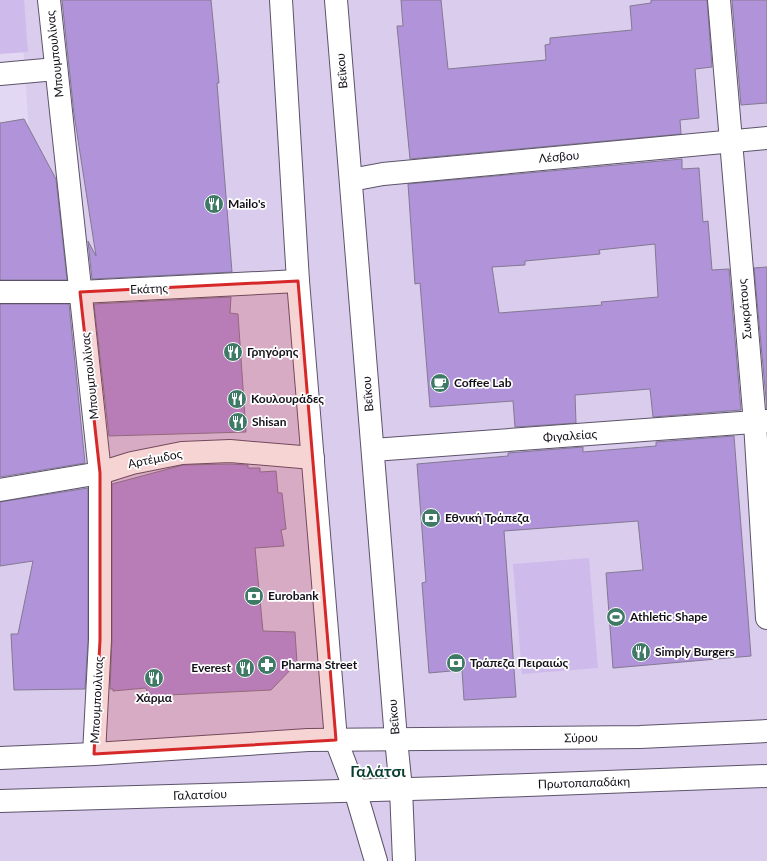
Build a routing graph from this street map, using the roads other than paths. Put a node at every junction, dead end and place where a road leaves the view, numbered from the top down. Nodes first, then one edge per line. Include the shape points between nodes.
1 (49, 0) edge
2 (281, 0) edge
3 (336, 0) edge
4 (719, 0) edge
5 (56, 69) junction
6 (0, 74) edge
7 (767, 138) edge
8 (730, 141) junction
9 (351, 180) junction
10 (298, 281) junction
11 (0, 292) edge
12 (80, 292) junction
13 (761, 422) edge
14 (372, 450) junction
15 (313, 458) junction
16 (100, 473) junction
17 (0, 490) edge
18 (767, 618) edge
19 (767, 731) edge
20 (396, 739) junction
21 (336, 740) junction
22 (94, 754) junction
23 (0, 758) edge
24 (767, 776) edge
25 (401, 789) junction
26 (355, 790) junction
27 (0, 801) edge
28 (376, 861) edge
29 (404, 861) edge

1 - 5 street, Μπουμπουλίνας
2 - 10 street
3 - 9 street, Βεΐκου
4 - 8 street, Σωκράτους
5 - 6 street
5 - 12 street, Μπουμπουλίνας
7 - 8 street, Λέσβου
8 - 9 street, Λέσβου via 383,174
8 - 13 street, Σωκράτους
9 - 14 street, Βεΐκου
10 - 12 street, Εκάτης
10 - 15 street
11 - 12 street, Εκάτης
12 - 16 street, Μπουμπουλίνας
13 - 14 street, Φιγαλείας
13 - 18 street, Σωκράτους
14 - 20 street, Βεΐκου
15 - 16 street, Αρτέμιδος via 230,451 182,453 132,463
15 - 21 street
16 - 17 street, Αρτέμιδος
16 - 22 street, Μπουμπουλίνας via 100,640
19 - 20 street, Σύρου via 640,737
20 - 21 street
20 - 25 street, Βεΐκου
21 - 22 street
21 - 26 street
22 - 23 street
24 - 25 street, Πρωτοπαπαδάκη
25 - 26 street, Γαλατσίου
25 - 29 street, Βεΐκου
26 - 27 street, Γαλατσίου
26 - 28 street

